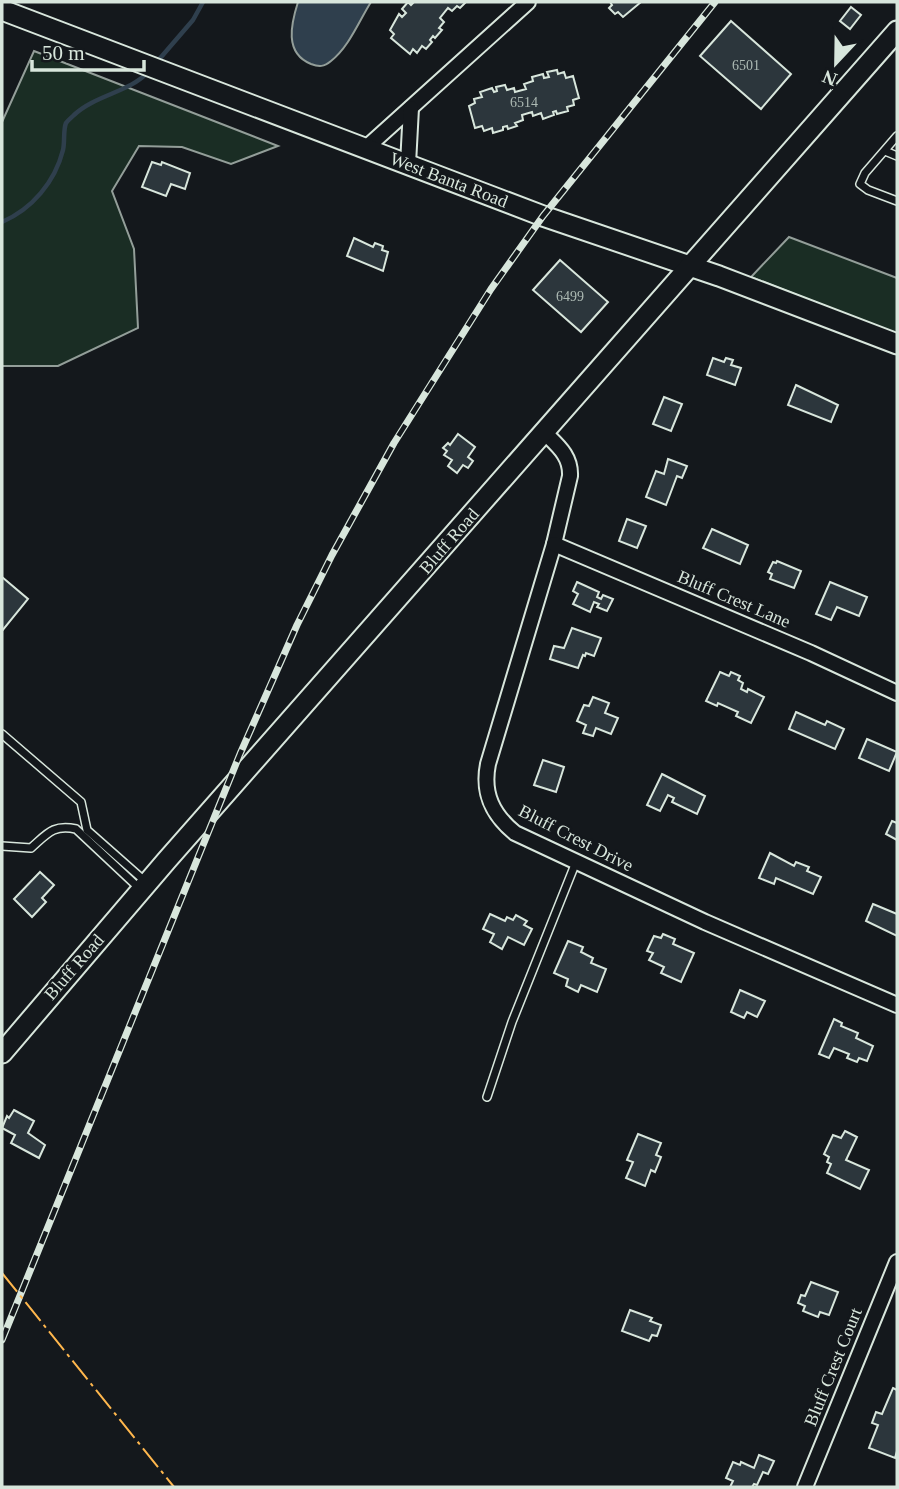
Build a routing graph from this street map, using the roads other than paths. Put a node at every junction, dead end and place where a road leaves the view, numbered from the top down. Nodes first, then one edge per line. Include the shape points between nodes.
1 (528, 2) edge
2 (2, 10) edge
3 (897, 31) edge
4 (411, 108) junction
5 (897, 136) edge
6 (366, 148) junction
7 (885, 151) junction
8 (897, 156) edge
9 (408, 164) junction
10 (897, 201) edge
11 (691, 268) junction
12 (897, 345) edge
13 (545, 433) junction
14 (554, 544) junction
15 (897, 693) edge
16 (2, 734) edge
17 (2, 846) edge
18 (576, 861) junction
19 (144, 887) junction
20 (897, 1005) edge
21 (2, 1053) edge
22 (487, 1097) dead end
23 (897, 1262) edge
24 (805, 1487) edge

1 - 4 street
2 - 6 main road, West Banta Road
3 - 11 main road, Bluff Road
4 - 6 street
4 - 9 street
5 - 7 lane
6 - 9 main road, West Banta Road
7 - 8 lane
7 - 10 lane via 860,184
9 - 11 main road, West Banta Road
11 - 12 main road, West Banta Road
11 - 13 main road, Bluff Road
13 - 14 street, Bluff Crest Drive via 565,454 571,468
13 - 19 main road, Bluff Road
14 - 15 street, Bluff Crest Lane
14 - 18 street, Bluff Crest Drive via 488,764 486,785 495,813 510,828
16 - 19 lane via 81,802 87,830
17 - 19 lane via 31,848 52,830 62,826 76,829
18 - 20 street, Bluff Crest Drive
18 - 22 lane
19 - 21 main road, Bluff Road
23 - 24 street, Bluff Crest Court

